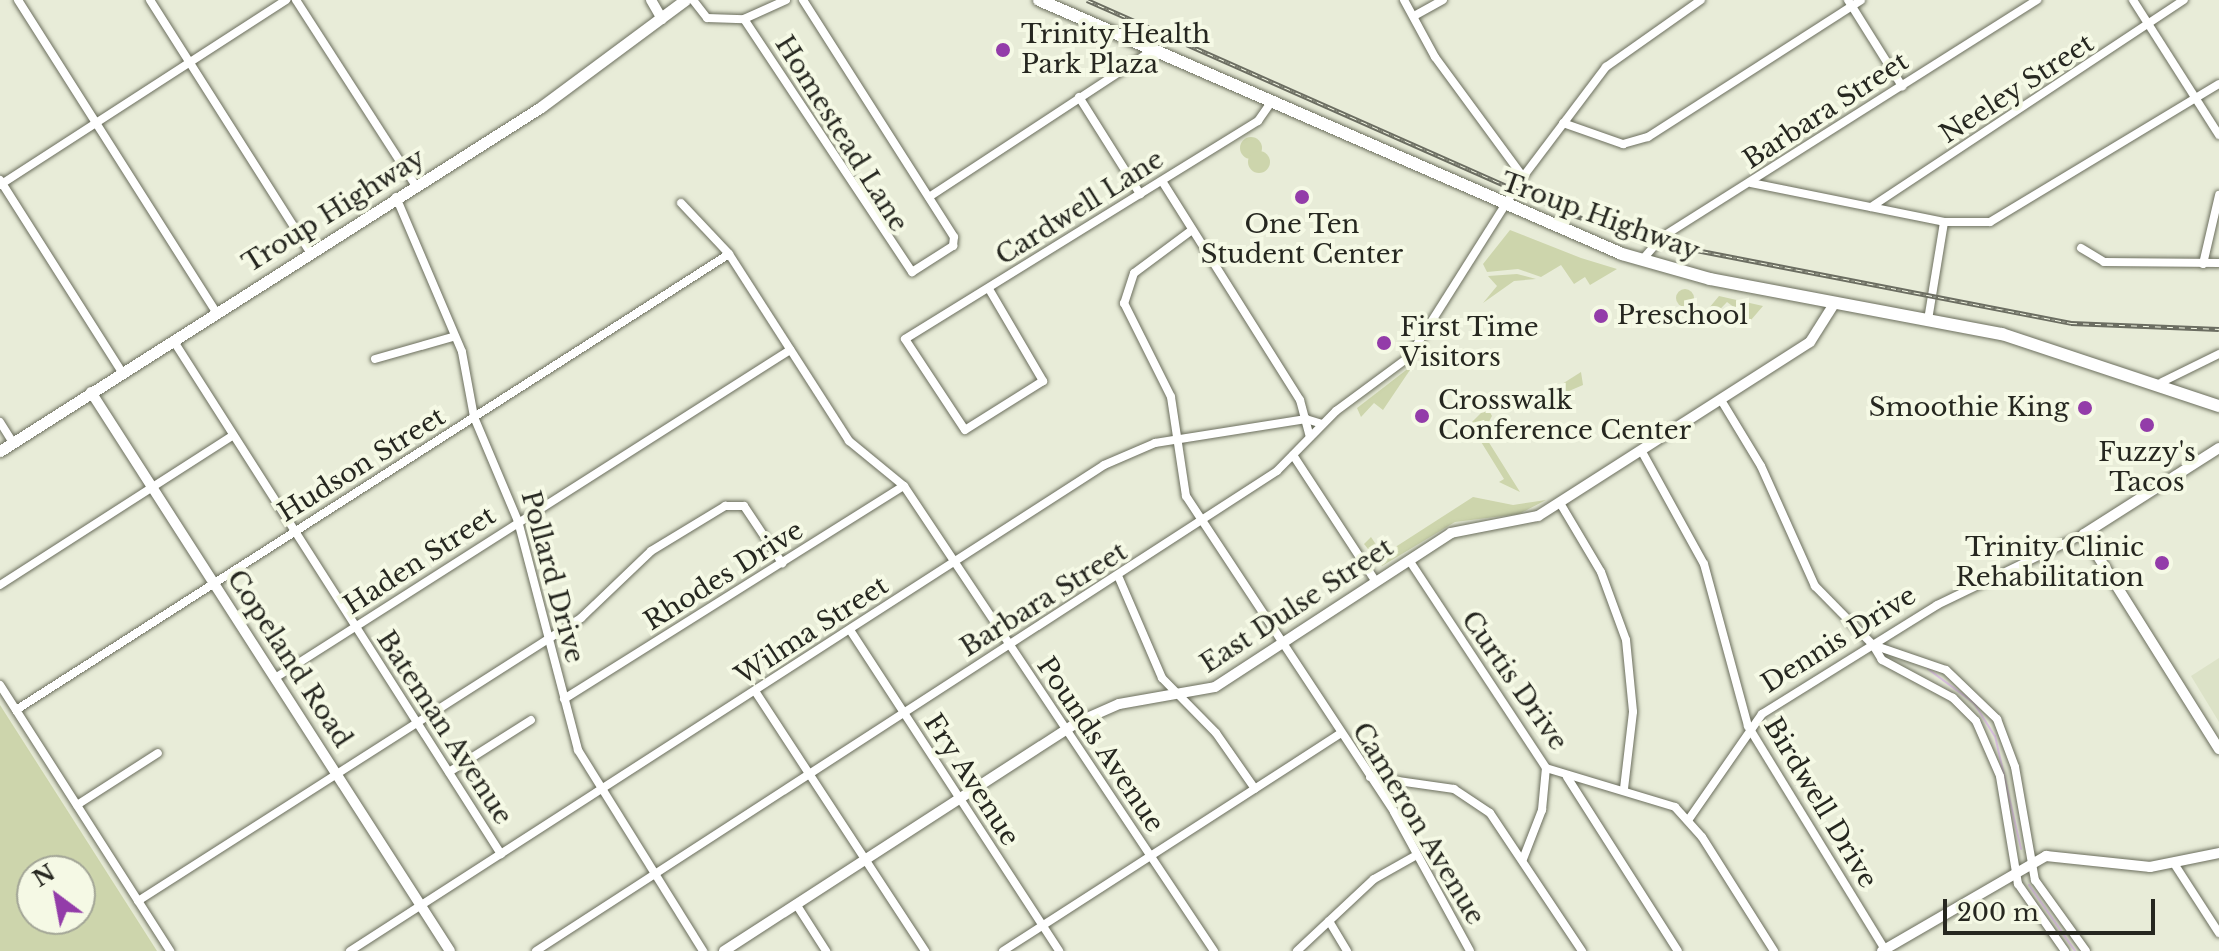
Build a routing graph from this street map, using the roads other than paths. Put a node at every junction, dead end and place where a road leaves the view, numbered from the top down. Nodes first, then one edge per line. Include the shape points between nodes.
1 (18, 0) edge
2 (150, 0) edge
3 (286, 0) edge
4 (296, 0) edge
5 (651, 0) edge
6 (685, 0) edge
7 (693, 0) edge
8 (786, 0) edge
9 (1039, 0) edge
10 (1404, 0) edge
11 (1443, 0) edge
12 (1701, 0) edge
13 (1861, 0) edge
14 (2037, 0) edge
15 (2133, 0) edge
16 (2184, 0) edge
17 (807, 1) edge
18 (1850, 3) edge
19 (1414, 16) junction
20 (662, 19) junction
21 (744, 19) junction
22 (2150, 26) junction
23 (1150, 52) junction
24 (189, 63) junction
25 (2219, 84) edge
26 (1902, 86) junction
27 (1079, 97) junction
28 (2196, 98) junction
29 (1270, 104) junction
30 (1563, 123) junction
31 (96, 124) junction
32 (2219, 135) edge
33 (1523, 177) junction
34 (1162, 181) junction
35 (1, 183) edge
36 (1751, 183) junction
37 (415, 185) junction
38 (1140, 194) junction
39 (2219, 195) edge
40 (396, 197) junction
41 (929, 197) junction
42 (681, 203) dead end
43 (1870, 208) junction
44 (1504, 209) junction
45 (1944, 222) junction
46 (1192, 230) junction
47 (2081, 248) dead end
48 (310, 252) junction
49 (729, 254) junction
50 (1642, 260) junction
51 (2219, 263) edge
52 (2203, 264) junction
53 (989, 289) junction
54 (1834, 304) junction
55 (216, 312) junction
56 (1928, 320) junction
57 (453, 337) junction
58 (173, 340) junction
59 (790, 350) junction
60 (2219, 354) edge
61 (375, 359) dead end
62 (122, 372) junction
63 (2162, 382) junction
64 (91, 392) junction
65 (1721, 400) junction
66 (2219, 406) edge
67 (474, 417) junction
68 (1306, 419) junction
69 (0, 422) edge
70 (1322, 424) junction
71 (232, 436) junction
72 (1310, 437) junction
73 (1178, 439) junction
74 (13, 443) junction
75 (2219, 448) edge
76 (1641, 450) junction
77 (0, 451) edge
78 (1293, 455) junction
79 (904, 486) junction
80 (153, 487) junction
81 (1560, 503) junction
82 (518, 521) junction
83 (1201, 522) junction
84 (293, 531) junction
85 (2084, 534) junction
86 (1409, 560) junction
87 (953, 562) junction
88 (782, 563) junction
89 (1119, 578) junction
90 (1376, 582) junction
91 (214, 583) junction
92 (0, 585) edge
93 (354, 627) junction
94 (850, 630) junction
95 (548, 637) junction
96 (1282, 644) junction
97 (1009, 645) junction
98 (1873, 645) junction
99 (275, 678) junction
100 (0, 685) edge
101 (755, 691) junction
102 (1174, 696) junction
103 (564, 699) junction
104 (16, 710) junction
105 (903, 712) junction
106 (531, 720) dead end
107 (417, 723) junction
108 (1748, 726) junction
109 (1066, 730) junction
110 (1341, 733) junction
111 (2219, 749) edge
112 (158, 753) dead end
113 (1546, 768) junction
114 (449, 772) junction
115 (336, 773) junction
116 (809, 773) junction
117 (1370, 777) junction
118 (1567, 777) junction
119 (1255, 789) junction
120 (1624, 789) junction
121 (598, 792) junction
122 (959, 798) junction
123 (77, 805) junction
124 (1689, 819) junction
125 (2219, 853) edge
126 (501, 854) junction
127 (1149, 856) junction
128 (1413, 857) junction
129 (865, 859) junction
130 (1523, 859) junction
131 (2032, 862) junction
132 (2175, 865) junction
133 (2013, 869) junction
134 (653, 875) junction
135 (138, 901) junction
136 (796, 904) junction
137 (421, 906) junction
138 (1329, 921) junction
139 (1042, 925) junction
140 (2219, 933) edge
141 (1884, 950) edge
142 (170, 951) edge
143 (350, 951) edge
144 (450, 951) edge
145 (536, 951) edge
146 (703, 951) edge
147 (724, 951) edge
148 (826, 951) edge
149 (925, 951) edge
150 (1003, 951) edge
151 (1059, 951) edge
152 (1214, 951) edge
153 (1297, 951) edge
154 (1347, 951) edge
155 (1470, 951) edge
156 (1582, 951) edge
157 (1678, 951) edge
158 (1774, 951) edge
159 (2065, 951) edge
160 (2086, 951) edge

1 - 31 street
2 - 24 street
3 - 24 street
4 - 37 street
5 - 20 street
6 - 20 main road, Troup Highway
7 - 21 street, Homestead Lane via 707,18
8 - 21 street
9 - 23 main road, Troup Highway
10 - 19 street
11 - 19 street
12 - 30 street, Barbara Street via 1629,47
13 - 18 street
14 - 26 street, Barbara Street
15 - 22 street
16 - 22 street, Neeley Street
17 - 41 street
18 - 26 street
18 - 30 street via 1648,137 1623,144
19 - 33 street via 1435,57
20 - 37 main road, Troup Highway via 541,107
21 - 41 street, Homestead Lane via 906,272 955,243
22 - 28 street
22 - 43 street, Neeley Street
23 - 27 street
23 - 29 main road, Troup Highway
24 - 31 street
24 - 48 street
25 - 28 street
26 - 36 street, Barbara Street
27 - 38 street
27 - 41 street
28 - 32 street
28 - 45 street via 2010,217
29 - 34 street, Cardwell Lane via 1258,121
29 - 44 main road, Troup Highway
30 - 33 street, Barbara Street
31 - 35 street
31 - 55 street
33 - 44 street, Barbara Street
34 - 38 street, Cardwell Lane
34 - 46 street
35 - 62 street
36 - 43 street
36 - 50 street, Barbara Street via 1662,237
37 - 40 main road, Troup Highway
38 - 53 street, Cardwell Lane
39 - 52 street
40 - 48 main road, Troup Highway
40 - 57 street, Pollard Drive
42 - 49 street, Pounds Avenue
43 - 45 street
44 - 50 main road, Troup Highway
44 - 70 street, Barbara Street via 1409,357
45 - 56 street
46 - 68 street
46 - 73 street, Cameron Avenue via 1134,273 1124,303 1165,382
47 - 52 street via 2104,262
48 - 55 main road, Troup Highway
49 - 59 street, Pounds Avenue
49 - 67 street, Hudson Street
50 - 54 main road, Troup Highway
51 - 52 street
53 - 53 street, Cardwell Lane via 905,339 966,430 1042,384
54 - 56 main road, Troup Highway
54 - 65 street, East Dulse Street via 1818,336
55 - 58 main road, Troup Highway
56 - 63 main road, Troup Highway via 2031,341
57 - 61 street
57 - 67 street, Pollard Drive
58 - 62 main road, Troup Highway
58 - 71 street, Bateman Avenue
59 - 79 street, Pounds Avenue via 849,441
59 - 82 street, Haden Street
60 - 63 street
62 - 64 main road, Troup Highway
63 - 66 main road, Troup Highway
64 - 74 main road, Troup Highway
64 - 80 street, Copeland Road
65 - 76 street, East Dulse Street
65 - 98 street via 1761,466 1815,586
67 - 82 street, Pollard Drive
67 - 84 street, Hudson Street
68 - 70 street, Wilma Street
68 - 72 street
68 - 73 street, Wilma Street
69 - 74 street
70 - 72 street, Barbara Street
71 - 80 street
71 - 84 street, Bateman Avenue
72 - 78 street, Barbara Street
73 - 83 street, Cameron Avenue via 1185,491
73 - 87 street, Wilma Street via 1104,465
74 - 77 main road, Troup Highway
75 - 85 street, Dennis Drive
76 - 81 street, East Dulse Street
76 - 108 street, Birdwell Drive via 1704,564
78 - 83 street, Barbara Street
78 - 90 street
79 - 87 street, Pounds Avenue
79 - 88 street, Rhodes Drive
80 - 91 street, Copeland Road
80 - 92 street
81 - 86 street, East Dulse Street via 1525,522 1464,528
81 - 120 street via 1601,572 1626,640 1633,712
82 - 93 street, Haden Street
82 - 95 street, Pollard Drive
83 - 89 street, Barbara Street
83 - 96 street, Cameron Avenue
84 - 91 street, Hudson Street
84 - 93 street, Bateman Avenue
85 - 98 street, Dennis Drive via 1950,598
85 - 111 street
86 - 90 street, East Dulse Street
86 - 113 street, Curtis Drive
87 - 94 street, Wilma Street
87 - 97 street, Pounds Avenue
88 - 95 street via 750,512 731,504 661,543 599,604
88 - 103 street, Rhodes Drive
89 - 97 street, Barbara Street
89 - 102 street
90 - 96 street, East Dulse Street
91 - 99 street, Copeland Road
91 - 104 street, Hudson Street
93 - 99 street, Haden Street
93 - 107 street, Bateman Avenue
94 - 101 street, Wilma Street
94 - 105 street, Fry Avenue
95 - 103 street, Pollard Drive
95 - 107 street
96 - 102 street, East Dulse Street via 1215,687
96 - 110 street, Cameron Avenue
97 - 105 street, Barbara Street
97 - 109 street, Pounds Avenue
98 - 108 street, Dennis Drive
98 - 131 street via 1946,670 1997,719 2015,767
98 - 133 street via 1882,660 1953,698 1976,721 2000,776
99 - 115 street, Copeland Road
100 - 104 street
101 - 116 street
101 - 121 street, Wilma Street
102 - 109 street, East Dulse Street via 1119,704
102 - 119 street via 1216,733
103 - 121 street, Pollard Drive
104 - 123 street
105 - 116 street, Barbara Street
105 - 122 street, Fry Avenue
106 - 114 street
107 - 114 street, Bateman Avenue
107 - 115 street
108 - 124 street, Dennis Drive
108 - 141 street, Birdwell Drive
109 - 122 street, East Dulse Street
109 - 127 street, Pounds Avenue
110 - 117 street, Cameron Avenue
110 - 119 street
112 - 123 street
113 - 118 street, Curtis Drive
113 - 130 street via 1542,810
114 - 126 street, Bateman Avenue
115 - 135 street
115 - 137 street, Copeland Road
116 - 129 street
116 - 134 street, Barbara Street
117 - 128 street, Cameron Avenue
117 - 130 street via 1426,782 1468,796 1502,824
118 - 120 street, Curtis Drive
118 - 157 street
119 - 127 street
120 - 124 street, Curtis Drive via 1664,799
121 - 126 street, Wilma Street
121 - 134 street, Pollard Drive
122 - 129 street, East Dulse Street
122 - 139 street, Fry Avenue
123 - 135 street
124 - 158 street, Curtis Drive
125 - 132 street
126 - 137 street, Wilma Street
127 - 139 street
127 - 152 street, Pounds Avenue
128 - 138 street via 1374,879
128 - 155 street, Cameron Avenue
129 - 136 street, East Dulse Street
129 - 149 street
130 - 156 street
131 - 132 street via 2070,855
131 - 133 street
131 - 160 street via 2044,896
132 - 140 street
133 - 141 street
133 - 159 street via 2033,912
134 - 145 street, Barbara Street
134 - 146 street, Pollard Drive
135 - 142 street
136 - 147 street, East Dulse Street
136 - 148 street
137 - 143 street, Wilma Street
137 - 144 street, Copeland Road
138 - 153 street
138 - 154 street
139 - 150 street
139 - 151 street, Fry Avenue

